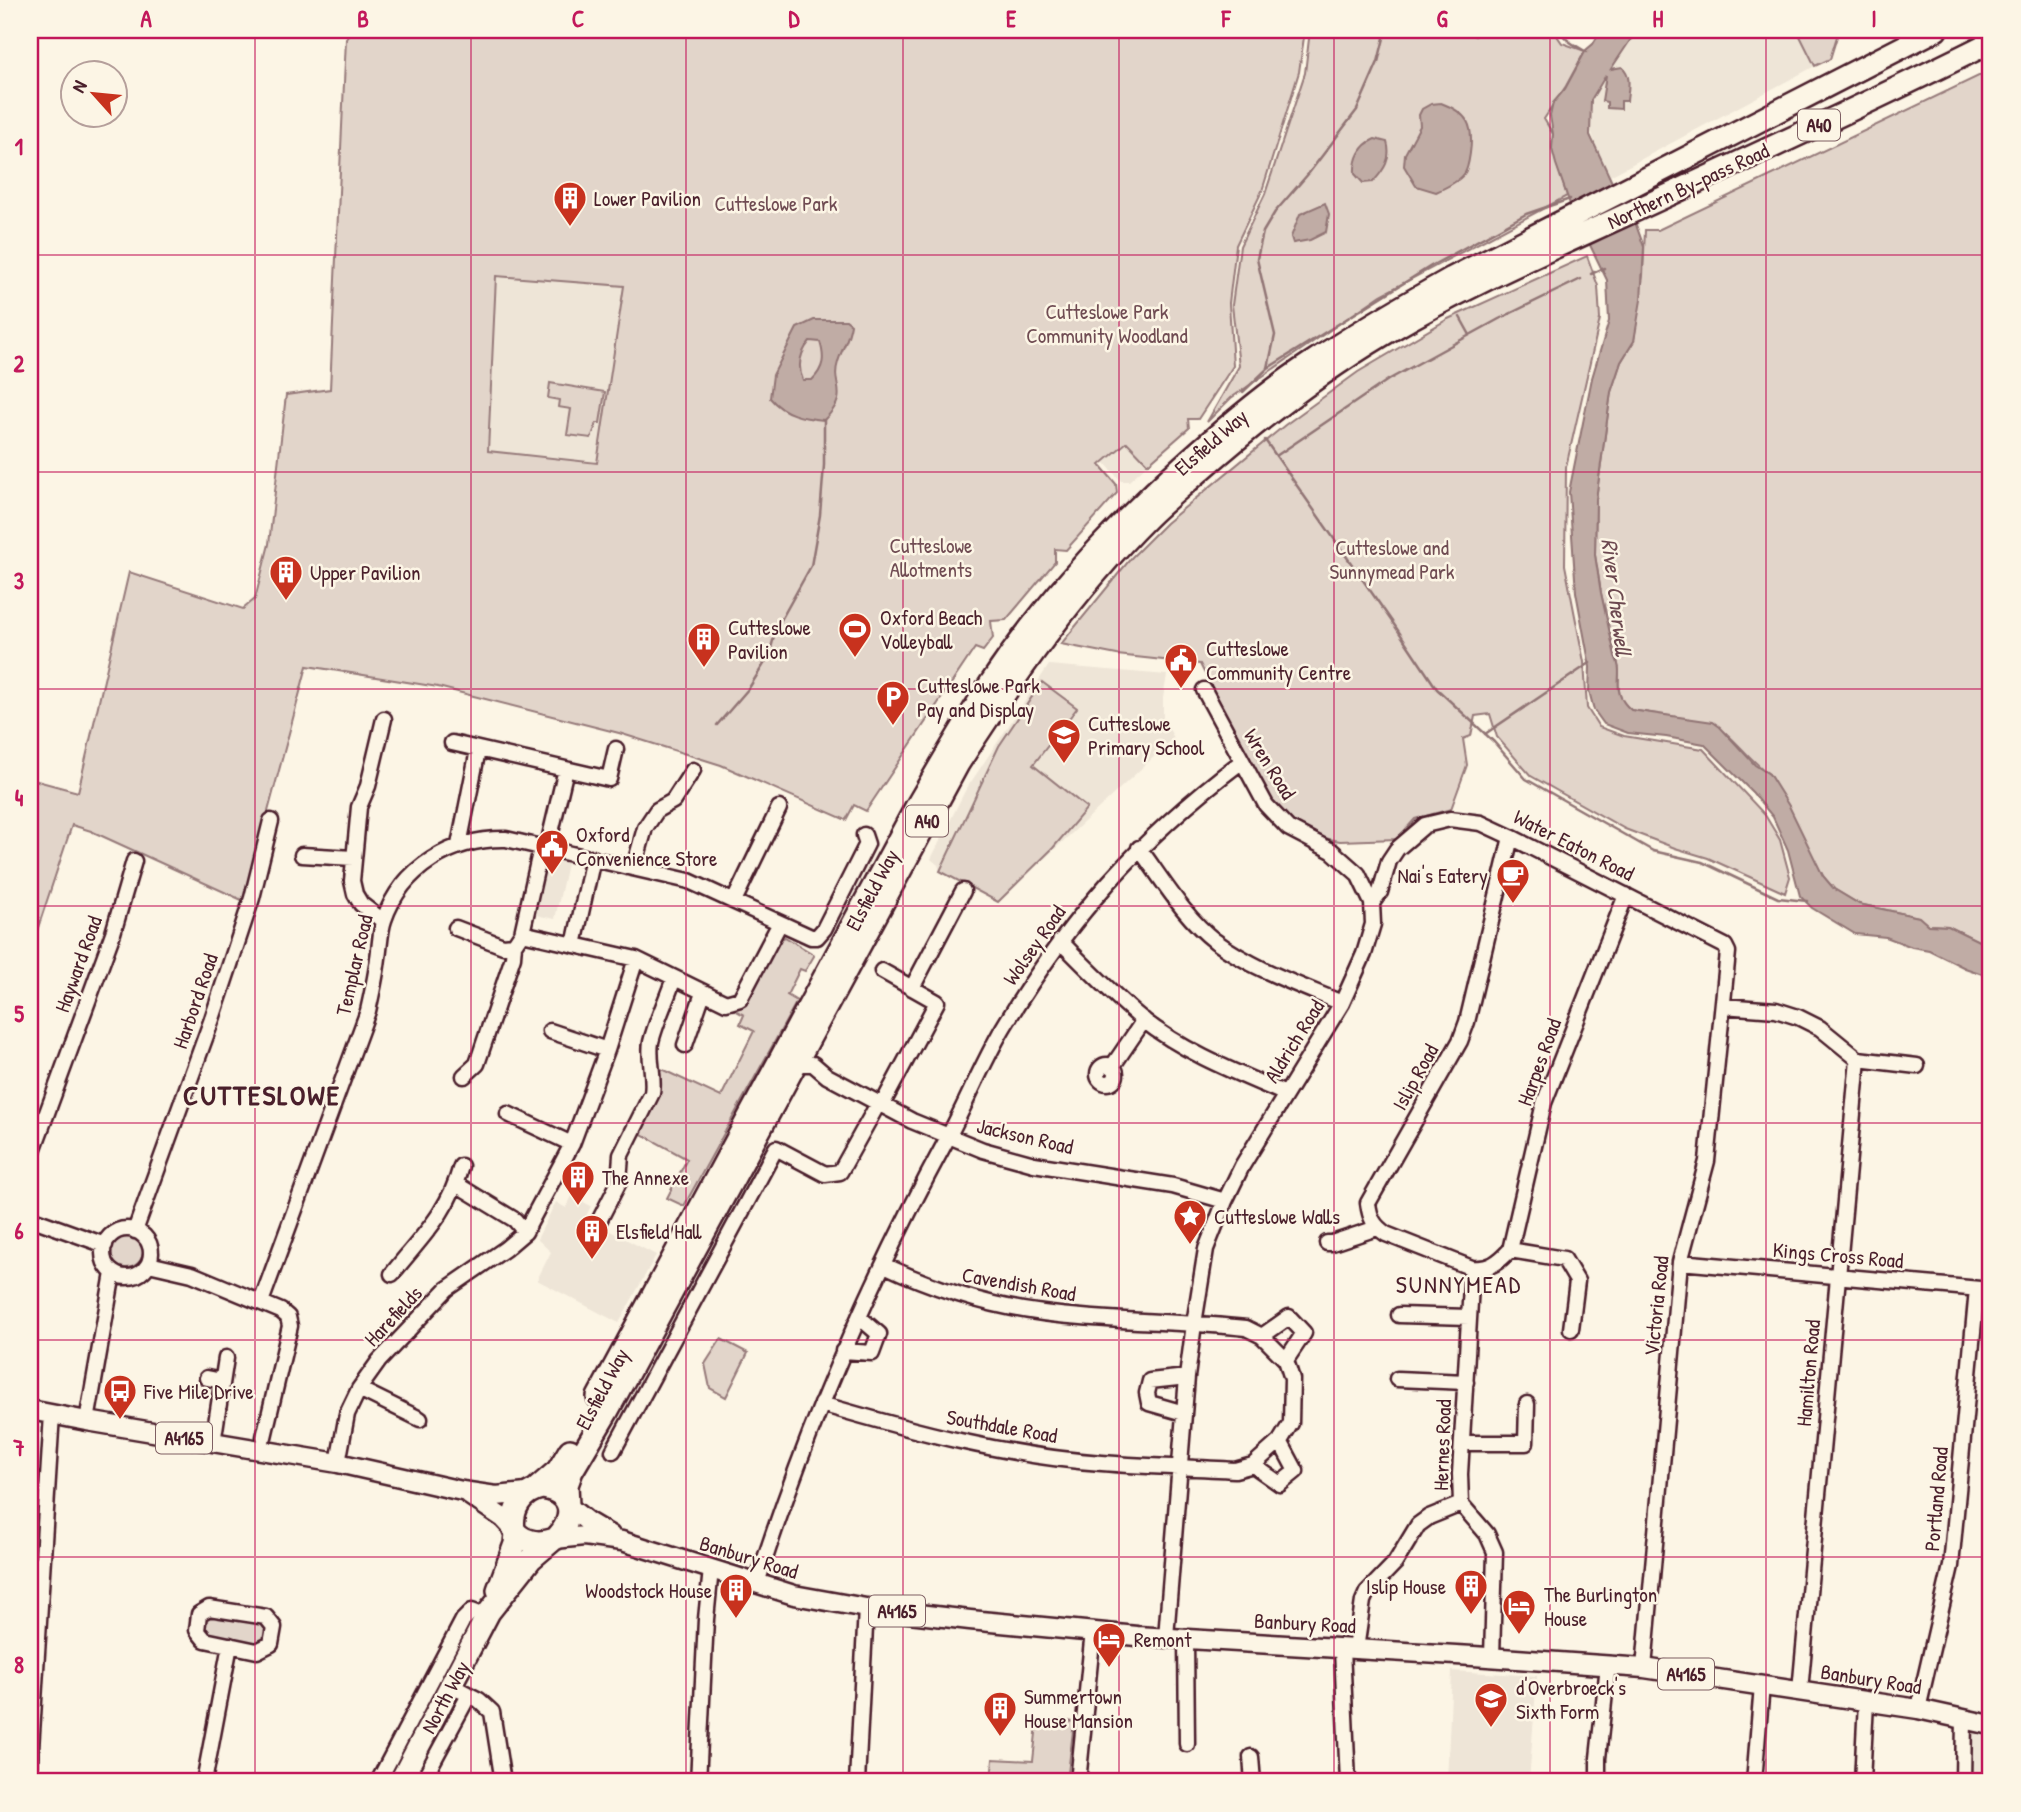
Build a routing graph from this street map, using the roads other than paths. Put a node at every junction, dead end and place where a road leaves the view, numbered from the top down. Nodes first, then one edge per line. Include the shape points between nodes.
1 (1936, 30) edge
2 (1991, 42) edge
3 (1565, 232) junction
4 (1382, 326) joint
5 (1205, 690) dead end
6 (384, 719) dead end
7 (452, 743) dead end
8 (616, 748) dead end
9 (478, 750) junction
10 (1241, 762) junction
11 (566, 769) junction
12 (692, 769) dead end
13 (779, 808) dead end
14 (271, 821) dead end
15 (864, 835) dead end
16 (1511, 837) junction
17 (459, 845) junction
18 (544, 848) junction
19 (1139, 848) junction
20 (1397, 849) joint
21 (302, 855) dead end
22 (354, 858) junction
23 (593, 859) junction
24 (134, 861) dead end
25 (634, 867) junction
26 (963, 891) dead end
27 (1626, 895) junction
28 (734, 901) junction
29 (1372, 903) junction
30 (383, 920) junction
31 (780, 923) junction
32 (456, 928) dead end
33 (518, 939) junction
34 (1060, 941) junction
35 (574, 945) junction
36 (1728, 952) joint
37 (636, 959) junction
38 (882, 971) dead end
39 (674, 978) junction
40 (912, 988) junction
41 (703, 993) junction
42 (1342, 1003) junction
43 (1723, 1006) junction
44 (1144, 1020) junction
45 (550, 1031) dead end
46 (685, 1045) dead end
47 (607, 1050) junction
48 (1858, 1059) junction
49 (1917, 1066) dead end
50 (1112, 1067) dead end
51 (786, 1072) junction
52 (464, 1076) dead end
53 (827, 1076) junction
54 (1286, 1094) junction
55 (881, 1103) junction
56 (508, 1114) dead end
57 (948, 1138) junction
58 (572, 1144) junction
59 (30, 1159) edge
60 (461, 1166) dead end
61 (456, 1184) junction
62 (1225, 1201) junction
63 (30, 1218) edge
64 (599, 1221) dead end
65 (1377, 1228) junction
66 (135, 1231) junction
67 (525, 1231) junction
68 (1327, 1242) dead end
69 (105, 1245) junction
70 (1510, 1250) junction
71 (1680, 1262) junction
72 (148, 1265) junction
73 (884, 1265) junction
74 (1472, 1268) junction
75 (113, 1273) junction
76 (392, 1274) dead end
77 (1838, 1276) junction
78 (1984, 1290) edge
79 (261, 1302) junction
80 (1399, 1315) dead end
81 (859, 1317) junction
82 (1469, 1317) junction
83 (1194, 1324) junction
84 (1571, 1329) dead end
85 (1262, 1336) junction
86 (843, 1351) junction
87 (226, 1358) dead end
88 (1286, 1360) junction
89 (1187, 1377) junction
90 (207, 1378) dead end
91 (1397, 1379) dead end
92 (222, 1381) junction
93 (1465, 1382) junction
94 (359, 1389) junction
95 (821, 1404) junction
96 (1527, 1404) dead end
97 (30, 1410) edge
98 (1184, 1413) junction
99 (52, 1414) junction
100 (420, 1419) dead end
101 (87, 1422) junction
102 (264, 1437) dead end
103 (1280, 1441) junction
104 (213, 1443) junction
105 (1463, 1443) junction
106 (613, 1451) dead end
107 (338, 1463) junction
108 (1253, 1465) junction
109 (1179, 1466) junction
110 (463, 1491) junction
111 (531, 1491) junction
112 (1461, 1504) junction
113 (569, 1506) junction
114 (515, 1532) junction
115 (554, 1540) junction
116 (622, 1541) junction
117 (711, 1569) junction
118 (757, 1583) junction
119 (866, 1608) junction
120 (488, 1614) junction
121 (1093, 1631) junction
122 (1166, 1637) junction
123 (1186, 1639) junction
124 (230, 1645) junction
125 (1349, 1649) junction
126 (1492, 1657) junction
127 (1608, 1665) junction
128 (1644, 1668) junction
129 (1762, 1685) junction
130 (460, 1690) junction
131 (1800, 1691) junction
132 (1867, 1701) junction
133 (1918, 1709) junction
134 (1964, 1718) junction
135 (1991, 1725) edge
136 (1187, 1744) dead end
137 (1251, 1757) dead end
138 (30, 1765) edge
139 (204, 1782) edge
140 (379, 1782) edge
141 (400, 1782) edge
142 (422, 1782) edge
143 (503, 1782) edge
144 (698, 1782) edge
145 (857, 1782) edge
146 (1078, 1782) edge
147 (1253, 1782) edge
148 (1348, 1782) edge
149 (1598, 1782) edge
150 (1754, 1782) edge
151 (1862, 1782) edge
152 (1963, 1782) edge

1 - 3 highway, Northern By-pass Road / A40 via 1635,184
2 - 3 highway, Northern By-pass Road / A40 via 1646,206
3 - 4 highway, Northern By-pass Road / A40 via 1458,294
4 - 51 highway, Elsfield Way / A40 via 1309,364 1228,425 1138,506 1033,626 990,683 916,807
5 - 10 street, Wren Road
6 - 22 street via 369,786 359,807
7 - 9 street
8 - 11 street via 609,779
9 - 11 street
9 - 17 street
10 - 19 street, Wolsey Road via 1194,797
10 - 29 street, Wren Road via 1266,805 1288,828 1332,850 1358,874
11 - 18 street
12 - 25 street via 673,801 657,810 645,828
13 - 28 street
14 - 66 street, Harbord Road via 221,993
15 - 31 street, Templar Road via 867,844 817,937
16 - 20 street, Water Eaton Road via 1481,823 1450,819 1425,825
16 - 27 street, Water Eaton Road
16 - 65 street, Islip Road via 1460,1041 1368,1203
17 - 18 street, Templar Road via 506,839
17 - 30 street, Templar Road via 410,876
18 - 23 street, Templar Road
18 - 33 street
19 - 34 street, Wolsey Road
19 - 42 street via 1213,939 1269,972
20 - 29 street, Aldrich Road
21 - 22 street
22 - 30 street via 355,894
23 - 25 street, Templar Road
23 - 35 street
24 - 59 street, Hayward Road via 113,933
25 - 28 street, Templar Road via 689,881
26 - 40 street
27 - 36 street, Water Eaton Road via 1725,946
27 - 70 street, Harpes Road via 1544,1103
28 - 31 street, Templar Road
29 - 42 street, Aldrich Road via 1373,924
30 - 79 street, Templar Road via 368,1011
31 - 41 street via 740,999 726,1003
32 - 33 street via 503,946
33 - 35 street
33 - 52 street via 477,1064
34 - 44 street
34 - 57 street, Wolsey Road via 1002,1031
35 - 37 street
36 - 43 street, Victoria Road
37 - 39 street
37 - 47 street, Harefields
38 - 40 street
39 - 41 street
39 - 64 street via 651,1042 652,1093 621,1155 619,1182
40 - 55 street via 937,1002
41 - 46 street
42 - 54 street, Aldrich Road
43 - 48 street via 1776,1010 1798,1017 1820,1028
43 - 71 street, Victoria Road via 1707,1161
44 - 50 street
44 - 54 street via 1221,1066
45 - 47 street
47 - 58 street, Harefields
48 - 49 street
48 - 77 street, Hamilton Road
51 - 53 street
51 - 53 street, Jackson Road via 813,1064
51 - 111 highway, Elsfield Way / A40 via 558,1470
51 - 113 highway, Elsfield Way / A40 via 577,1461 568,1480
53 - 55 street, Jackson Road
54 - 62 street, Aldrich Road
55 - 57 street, Jackson Road
55 - 106 street via 840,1172 825,1174 776,1148
56 - 58 street
57 - 62 street, Jackson Road via 1034,1164 1173,1186
57 - 73 street, Wolsey Road
58 - 67 street, Harefields
60 - 61 street
61 - 67 street
61 - 76 street via 433,1226
62 - 83 street, Aldrich Road via 1206,1249
63 - 69 street
65 - 68 street
65 - 74 street
66 - 69 street via 117,1232
66 - 72 street via 150,1246
67 - 94 street, Harefields via 447,1289
69 - 75 street via 105,1262
70 - 74 street via 1491,1266
70 - 84 street via 1564,1259 1577,1282
71 - 77 street, Kings Cross Road
71 - 128 street, Victoria Road
72 - 75 street via 134,1276
72 - 79 street via 177,1270
73 - 81 street, Wolsey Road
73 - 83 street, Cavendish Road via 954,1294 1043,1314
74 - 82 street, Hernes Road
75 - 101 street
77 - 78 street, Kings Cross Road
77 - 131 street, Hamilton Road
78 - 133 street, Portland Road via 1951,1566
79 - 102 street via 281,1311 290,1326
80 - 82 street
81 - 86 street, Wolsey Road
81 - 86 street via 879,1334 872,1353
82 - 93 street, Hernes Road
83 - 85 street, Cavendish Road via 1247,1328
83 - 89 street, Aldrich Road
85 - 88 street
85 - 88 street via 1289,1317 1304,1333
86 - 95 street, Wolsey Road
87 - 92 street
88 - 103 street via 1292,1379 1291,1423
89 - 98 street, Aldrich Road
89 - 98 street via 1150,1381 1147,1393 1149,1404
90 - 92 street
91 - 93 street
92 - 104 street
93 - 105 street, Hernes Road
94 - 100 street
94 - 107 street, Harefields via 347,1414
95 - 109 street, Southdale Road via 909,1430 1014,1452 1101,1463
95 - 118 street, Wolsey Road
96 - 105 street via 1526,1443
97 - 99 main road, A4165
98 - 109 street, Aldrich Road
99 - 101 main road, A4165
99 - 138 street
101 - 104 main road, A4165
103 - 108 street
103 - 108 street via 1297,1471 1280,1484
104 - 107 main road, A4165
105 - 112 street, Hernes Road
107 - 110 main road, A4165
108 - 109 street, Southdale Road via 1235,1470
109 - 122 street, Aldrich Road
110 - 111 main road, A4165 via 496,1496
110 - 114 main road, A4165 via 495,1511
111 - 113 highway via 555,1491
111 - 114 highway via 514,1512
112 - 125 street via 1418,1525 1395,1563 1367,1592
112 - 126 street, Hernes Road via 1487,1534 1494,1552
113 - 115 highway via 569,1519
113 - 116 main road, Banbury Road / A4165
114 - 115 highway via 531,1542
114 - 120 highway, North Way via 515,1544
115 - 116 main road, Banbury Road / A4165 via 584,1536
115 - 120 highway, North Way via 531,1559
116 - 117 main road, Banbury Road / A4165
117 - 118 main road, Banbury Road / A4165
117 - 144 street
118 - 119 main road, Banbury Road / A4165
119 - 121 main road, Banbury Road / A4165
119 - 145 street
120 - 130 highway, North Way
120 - 140 street via 471,1611 463,1620
121 - 122 main road, Banbury Road / A4165
121 - 146 street
122 - 123 main road, Banbury Road / A4165
123 - 125 main road, Banbury Road / A4165
123 - 136 street
124 - 124 street via 205,1640 197,1630 199,1614 209,1608 266,1617 274,1627 271,1644 264,1649
124 - 139 street
125 - 126 main road, Banbury Road / A4165
125 - 148 street
126 - 127 main road, Banbury Road / A4165
127 - 128 main road, Banbury Road / A4165
127 - 149 street
128 - 129 main road, Banbury Road / A4165
129 - 131 main road, Banbury Road / A4165
129 - 150 street
130 - 141 highway, North Way
130 - 142 street
130 - 143 street via 485,1704 495,1718
131 - 132 main road, Banbury Road / A4165
132 - 133 main road, Banbury Road / A4165
132 - 151 street
133 - 134 main road, Banbury Road / A4165
134 - 135 main road, Banbury Road / A4165
134 - 152 street
137 - 147 street

